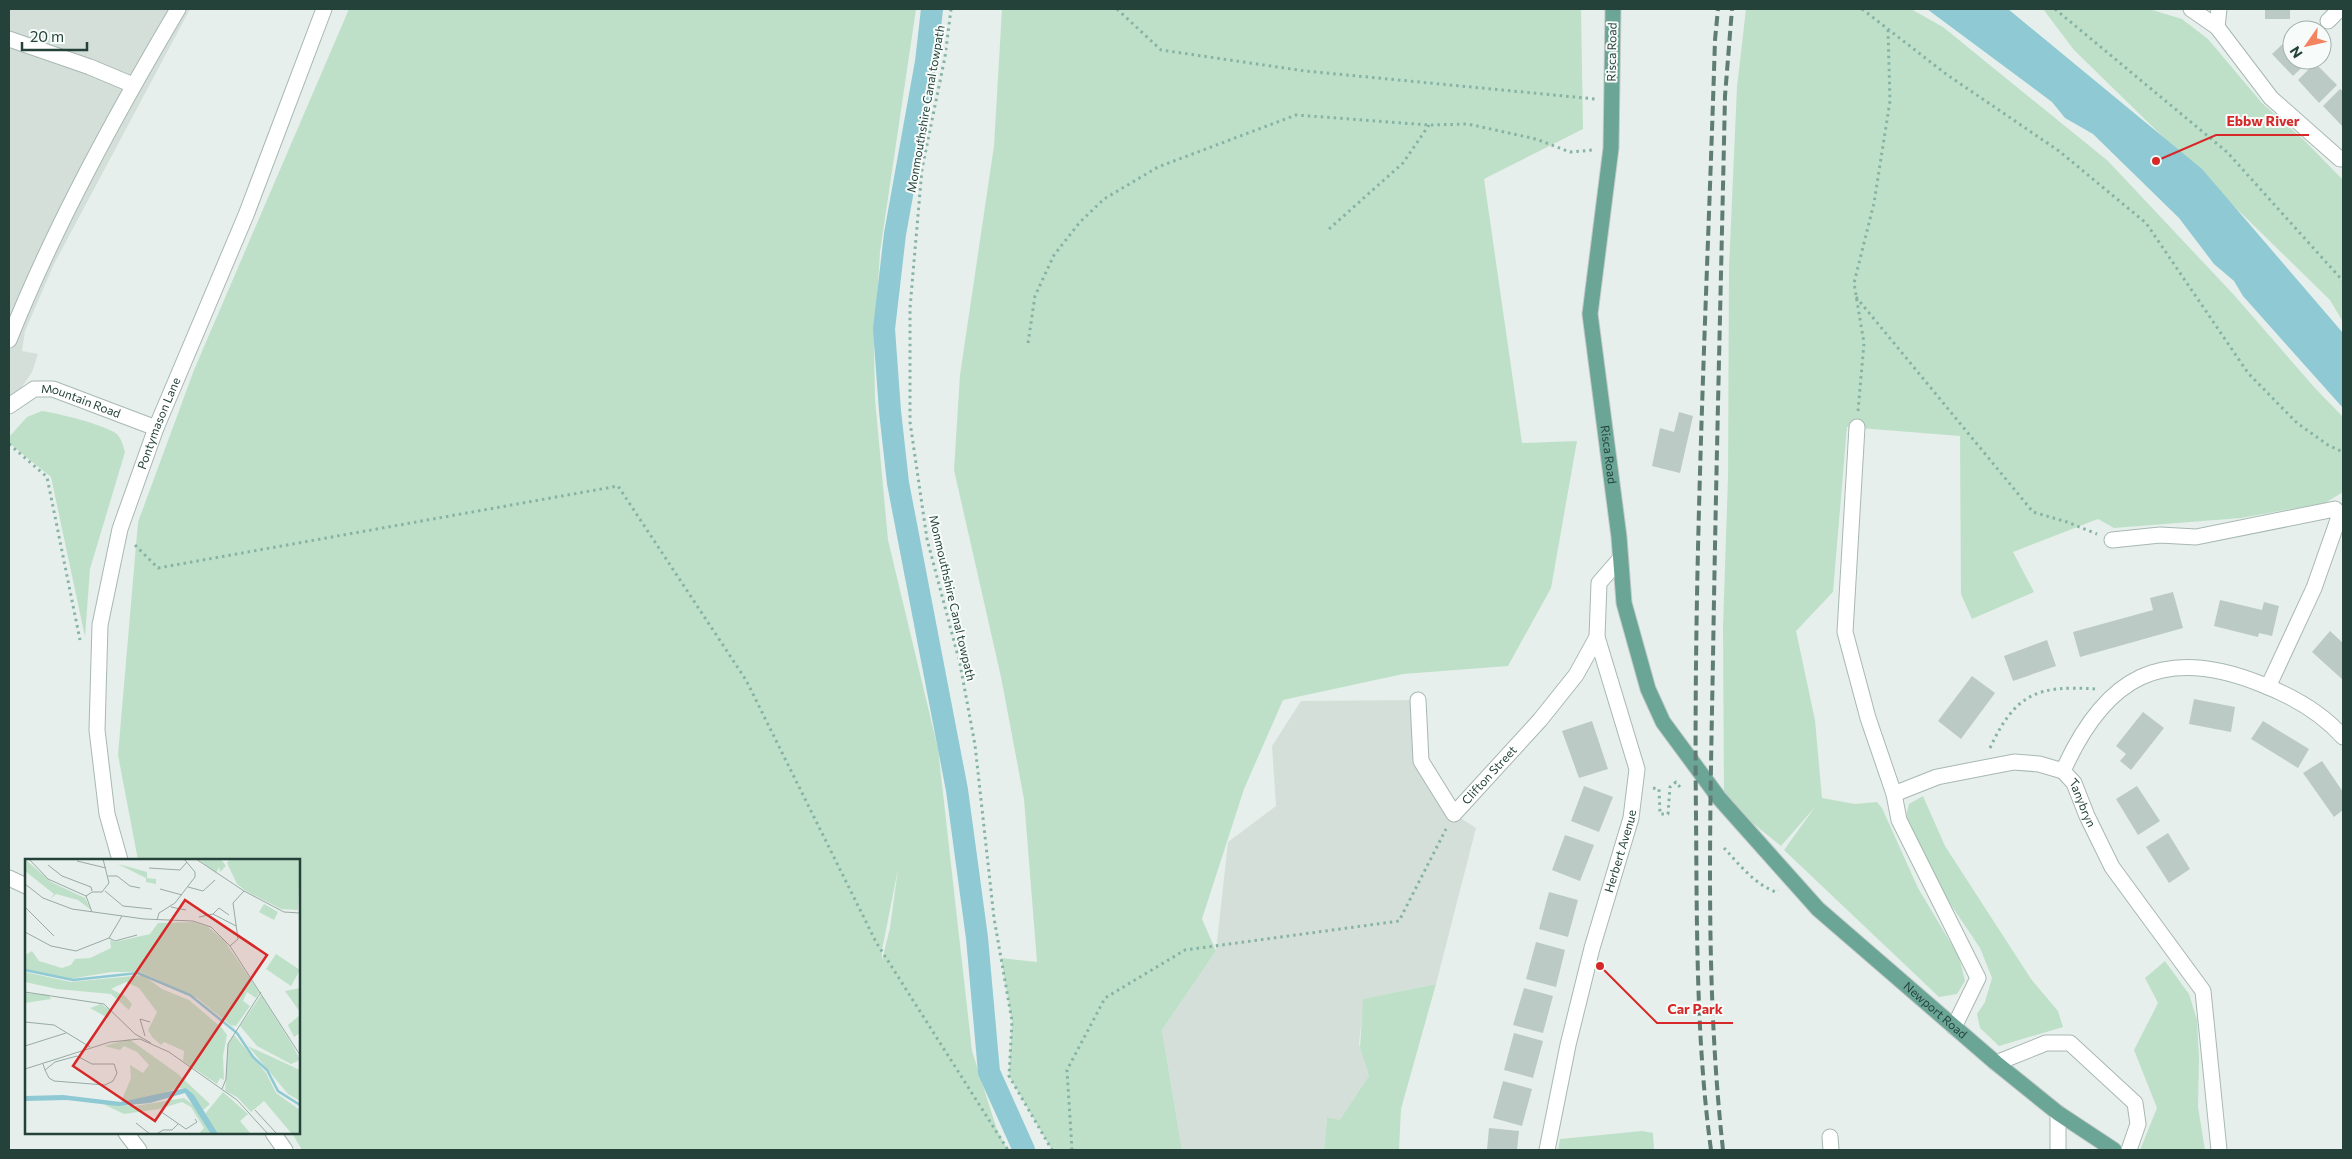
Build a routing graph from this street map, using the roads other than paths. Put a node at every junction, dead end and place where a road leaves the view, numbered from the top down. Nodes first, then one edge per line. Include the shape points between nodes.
1 (178, 9) edge
2 (324, 9) edge
3 (1613, 9) edge
4 (2191, 9) edge
5 (2219, 9) edge
6 (2340, 9) edge
7 (2329, 20) edge
8 (2217, 26) junction
9 (9, 39) edge
10 (133, 85) junction
11 (2340, 159) dead end
12 (9, 340) edge
13 (9, 406) edge
14 (1857, 427) road end
15 (156, 428) junction
16 (2112, 540) road end
17 (1619, 560) junction
18 (1597, 637) junction
19 (2268, 687) junction
20 (1418, 700) dead end
21 (2343, 737) edge
22 (2063, 771) junction
23 (1894, 794) junction
24 (1770, 857) joint
25 (120, 859) edge
26 (9, 878) edge
27 (25, 886) edge
28 (1954, 1027) junction
29 (1996, 1063) junction
30 (2058, 1113) junction
31 (127, 1134) edge
32 (274, 1134) edge
33 (140, 1150) edge
34 (285, 1150) edge
35 (1547, 1150) edge
36 (2058, 1150) edge
37 (2114, 1150) edge
38 (2129, 1150) edge
39 (2218, 1150) edge

1 - 10 street
2 - 15 street, Pontymason Lane via 246,215
3 - 17 main road, Risca Road via 1611,148 1590,314 1618,525
4 - 8 street
5 - 8 street
6 - 7 street
8 - 11 street via 2271,98
9 - 10 street
10 - 12 street via 30,287
13 - 15 street, Mountain Road via 34,389 53,389
14 - 23 street via 1845,632 1868,718
15 - 25 street, Pontymason Lane via 120,529 100,625 97,730 107,814
16 - 19 street via 2160,535 2196,537 2335,509 2340,514 2314,588
17 - 18 street, Herbert Avenue via 1599,583
17 - 24 main road, Risca Road via 1624,603 1635,648 1663,722 1719,798
18 - 20 street, Clifton Street via 1576,675 1540,720 1454,814 1421,761
18 - 35 street, Herbert Avenue via 1637,769 1631,818 1592,948
19 - 21 street, Tanybryn via 2308,706
19 - 22 street, Tanybryn via 2236,674 2199,668 2177,667 2148,674 2118,691 2092,717
22 - 23 street via 2014,762 1937,777
22 - 39 street, Tanybryn via 2074,783 2112,867 2203,991
23 - 28 street via 1898,820 1978,978
24 - 28 main road, Newport Road via 1831,921
26 - 27 street
28 - 29 main road, Newport Road
29 - 30 main road, Newport Road
29 - 38 street via 2046,1043 2070,1042 2134,1103 2138,1124
30 - 36 street
30 - 37 main road, Newport Road
31 - 33 street
32 - 34 street

